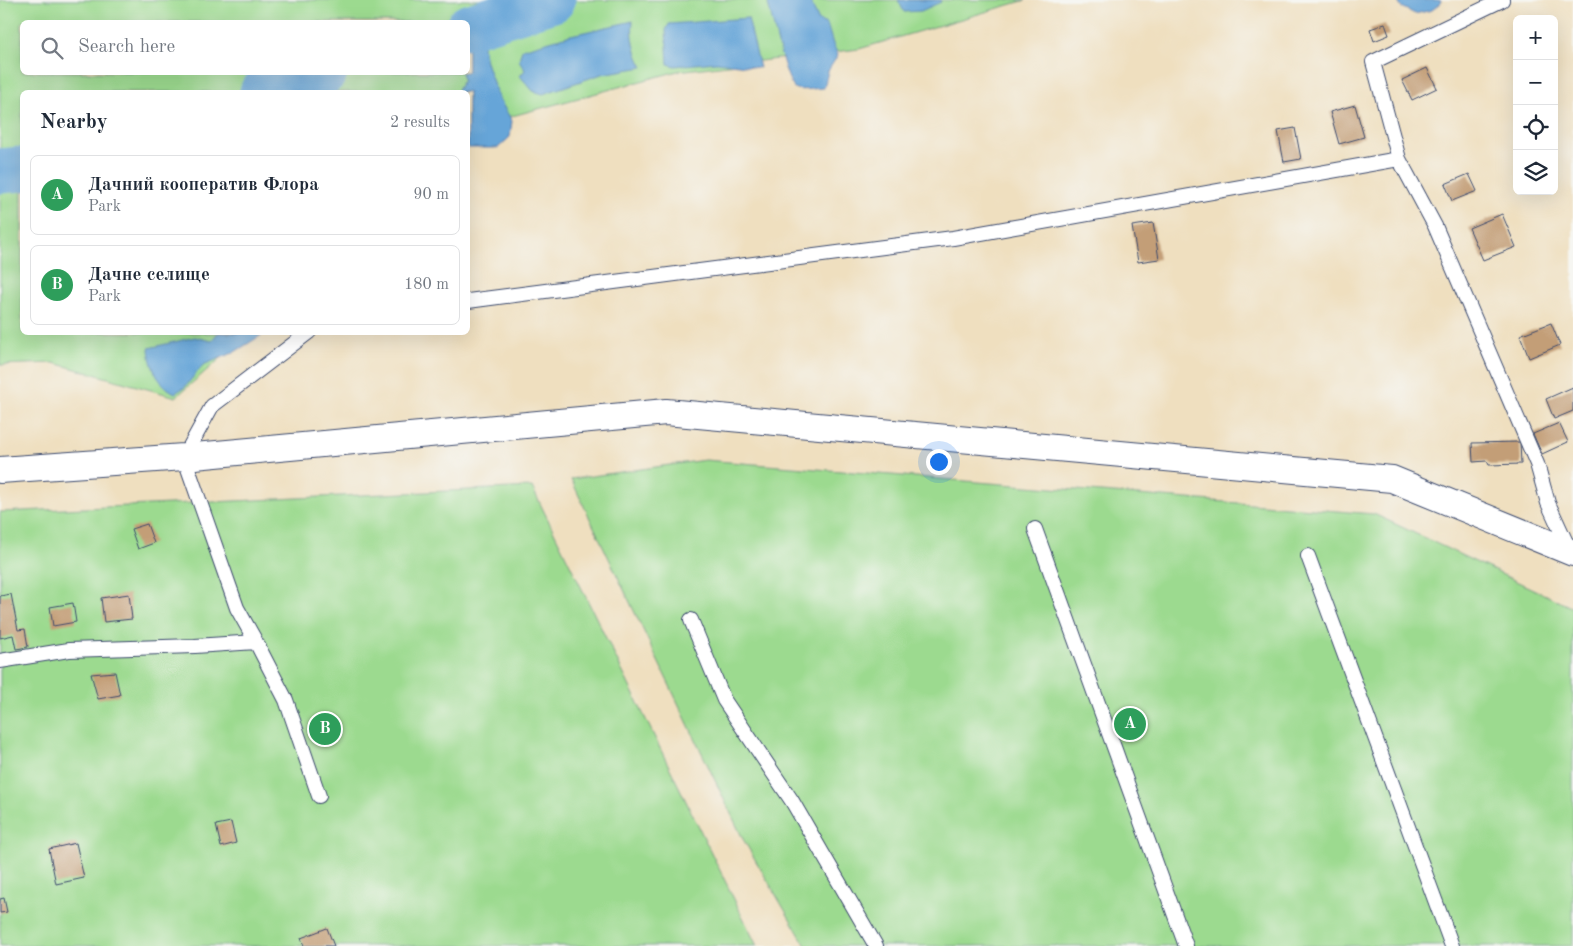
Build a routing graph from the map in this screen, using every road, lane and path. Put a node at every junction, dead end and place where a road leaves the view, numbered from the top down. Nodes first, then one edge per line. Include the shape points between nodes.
1 (1502, 0) edge
2 (1399, 160) junction
3 (470, 301) edge
4 (305, 335) edge
5 (184, 457) junction
6 (0, 470) edge
7 (1035, 529) dead end
8 (1572, 552) edge
9 (1308, 556) dead end
10 (691, 620) dead end
11 (256, 642) junction
12 (0, 661) edge
13 (319, 796) dead end
14 (876, 946) edge
15 (1186, 946) edge
16 (1452, 946) edge

1 - 2 lane via 1373,62
2 - 3 lane via 953,238
2 - 8 lane via 1435,226 1537,464 1548,503
4 - 5 lane via 212,406
5 - 6 street
5 - 8 street via 666,412 1392,479
5 - 11 lane via 237,608
7 - 15 lane
9 - 16 lane
10 - 14 lane via 724,700 792,802
11 - 12 lane via 69,650
11 - 13 lane via 286,700

